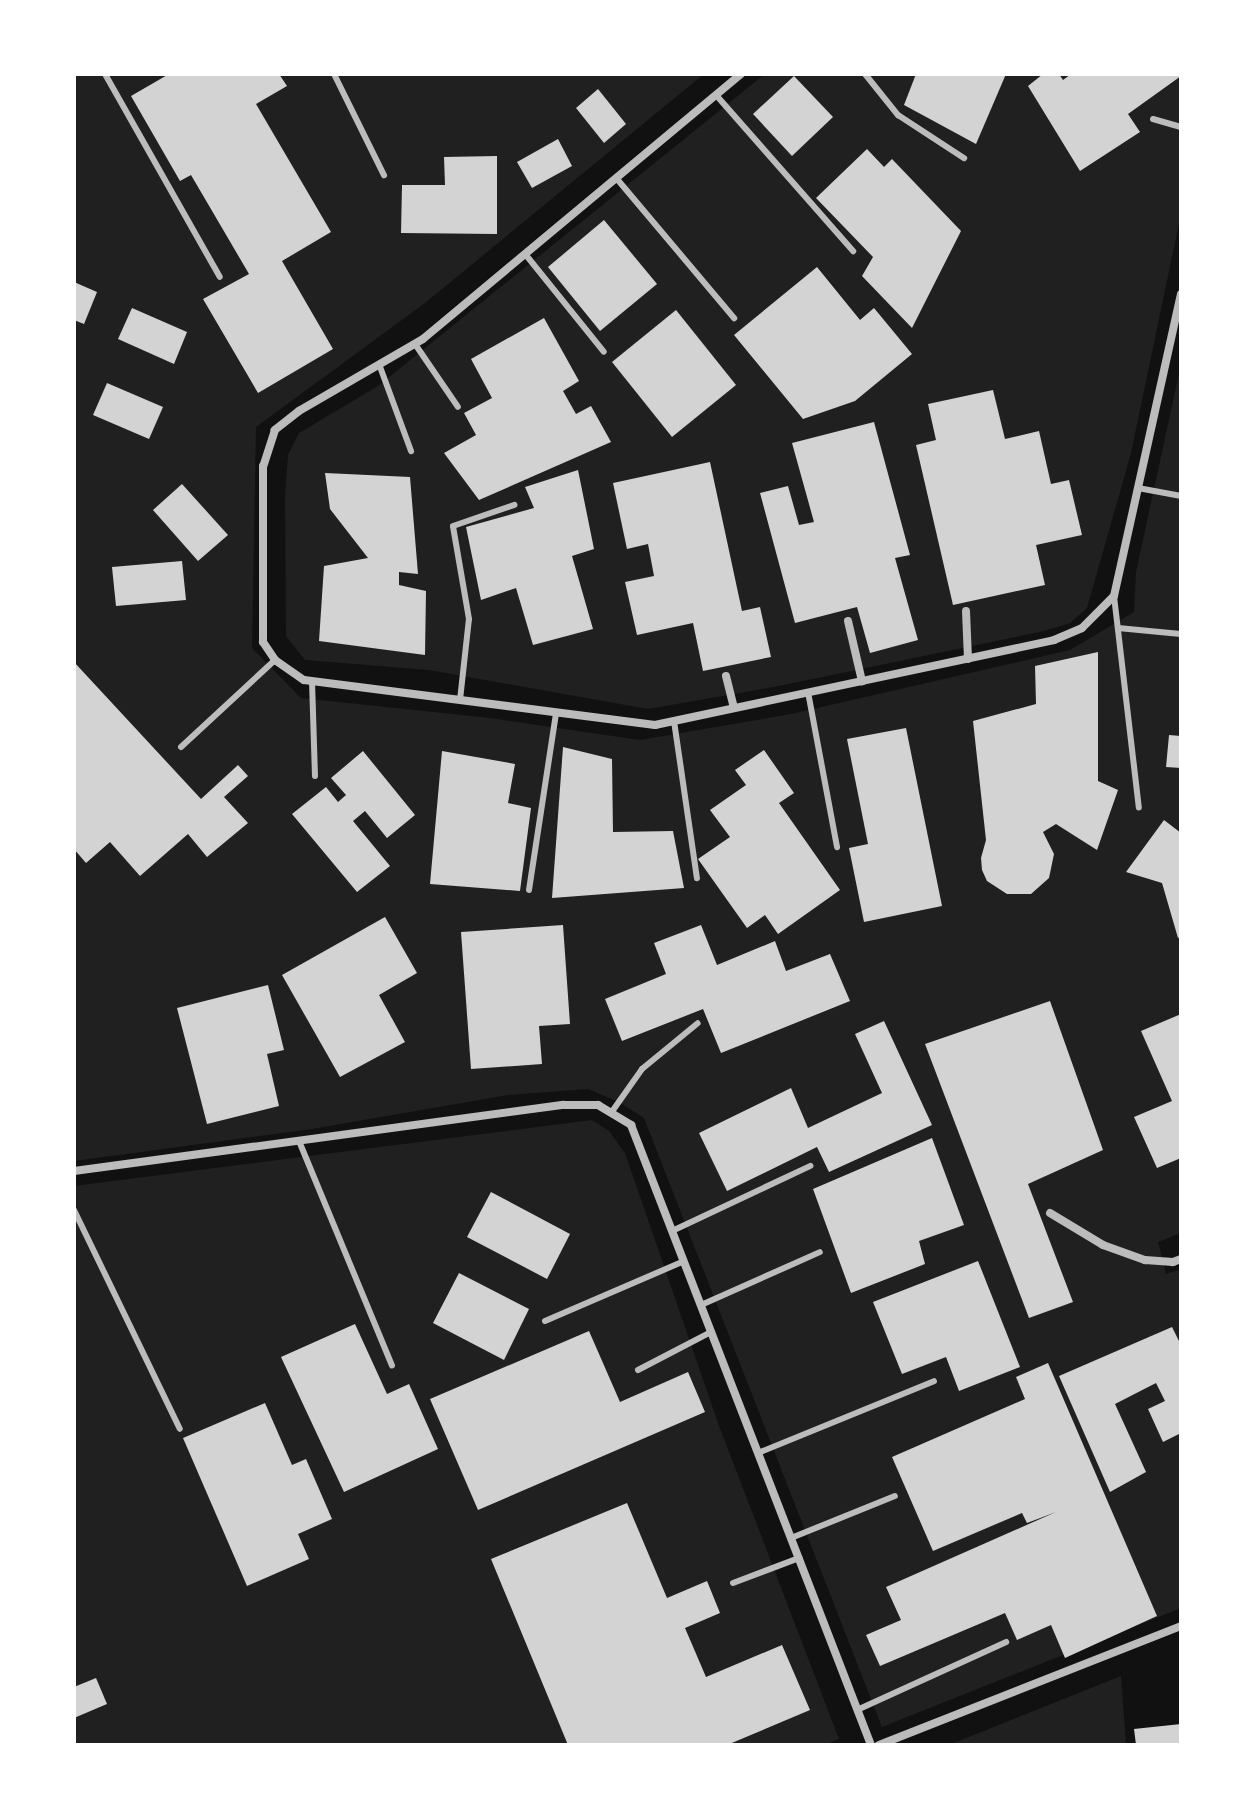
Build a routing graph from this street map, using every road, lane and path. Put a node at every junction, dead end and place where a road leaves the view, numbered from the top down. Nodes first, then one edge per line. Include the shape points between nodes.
1 (105, 74) edge
2 (334, 74) edge
3 (741, 74) edge
4 (865, 74) edge
5 (716, 95) junction
6 (1153, 119) dead end
7 (1181, 127) edge
8 (964, 158) dead end
9 (384, 175) dead end
10 (617, 179) junction
11 (853, 251) dead end
12 (526, 255) junction
13 (220, 277) dead end
14 (1181, 294) edge
15 (734, 318) dead end
16 (415, 344) junction
17 (604, 352) dead end
18 (379, 364) junction
19 (458, 407) dead end
20 (411, 451) dead end
21 (1138, 488) junction
22 (1181, 496) edge
23 (514, 505) dead end
24 (1114, 596) junction
25 (966, 611) dead end
26 (848, 621) dead end
27 (1118, 628) junction
28 (1181, 634) edge
29 (968, 659) junction
30 (275, 660) junction
31 (726, 676) dead end
32 (312, 681) junction
33 (862, 681) junction
34 (808, 692) junction
35 (460, 700) junction
36 (734, 708) junction
37 (556, 713) junction
38 (674, 721) junction
39 (181, 747) dead end
40 (315, 776) dead end
41 (1139, 808) dead end
42 (837, 847) dead end
43 (697, 878) dead end
44 (529, 890) dead end
45 (698, 1023) dead end
46 (611, 1113) junction
47 (299, 1141) junction
48 (810, 1166) dead end
49 (74, 1171) edge
50 (74, 1210) edge
51 (1050, 1213) dead end
52 (672, 1231) junction
53 (820, 1252) dead end
54 (1181, 1259) edge
55 (684, 1261) junction
56 (701, 1305) junction
57 (545, 1321) dead end
58 (711, 1332) junction
59 (392, 1366) dead end
60 (638, 1370) dead end
61 (934, 1381) dead end
62 (180, 1429) dead end
63 (758, 1453) junction
64 (895, 1496) dead end
65 (791, 1538) junction
66 (799, 1558) junction
67 (733, 1583) dead end
68 (1181, 1626) edge
69 (1006, 1642) dead end
70 (857, 1710) junction
71 (871, 1745) edge
72 (879, 1745) edge

1 - 13 lane
2 - 9 lane
3 - 5 street
4 - 8 lane via 898,115
5 - 10 street
5 - 11 lane
6 - 7 lane
10 - 12 street
10 - 15 lane
12 - 16 street
12 - 17 lane
14 - 21 street
16 - 18 street
16 - 19 lane
18 - 20 lane
18 - 30 street via 275,430 263,466 263,642
21 - 22 lane
21 - 24 street
23 - 35 lane via 453,526 469,619
24 - 27 lane
24 - 29 street via 1082,628 1054,640
25 - 29 street
26 - 33 street
27 - 28 lane
27 - 41 lane
29 - 33 street
30 - 32 street
30 - 39 lane
31 - 36 street
32 - 35 street
32 - 40 lane
33 - 34 street
34 - 36 street
34 - 42 lane
35 - 37 street
36 - 38 street
37 - 38 street via 655,725
37 - 44 lane
38 - 43 lane
45 - 46 lane via 642,1069
46 - 47 street via 598,1105 564,1105
46 - 52 street via 631,1125
47 - 49 street
47 - 59 lane
48 - 52 lane
50 - 62 lane
51 - 54 street via 1103,1245 1145,1260
52 - 55 street
53 - 56 lane
55 - 56 street
55 - 57 lane
56 - 58 street
58 - 60 lane
58 - 63 street
61 - 63 lane
63 - 65 street
64 - 65 lane
65 - 66 street
66 - 67 lane
66 - 70 street
68 - 72 street
69 - 70 lane
70 - 71 street

